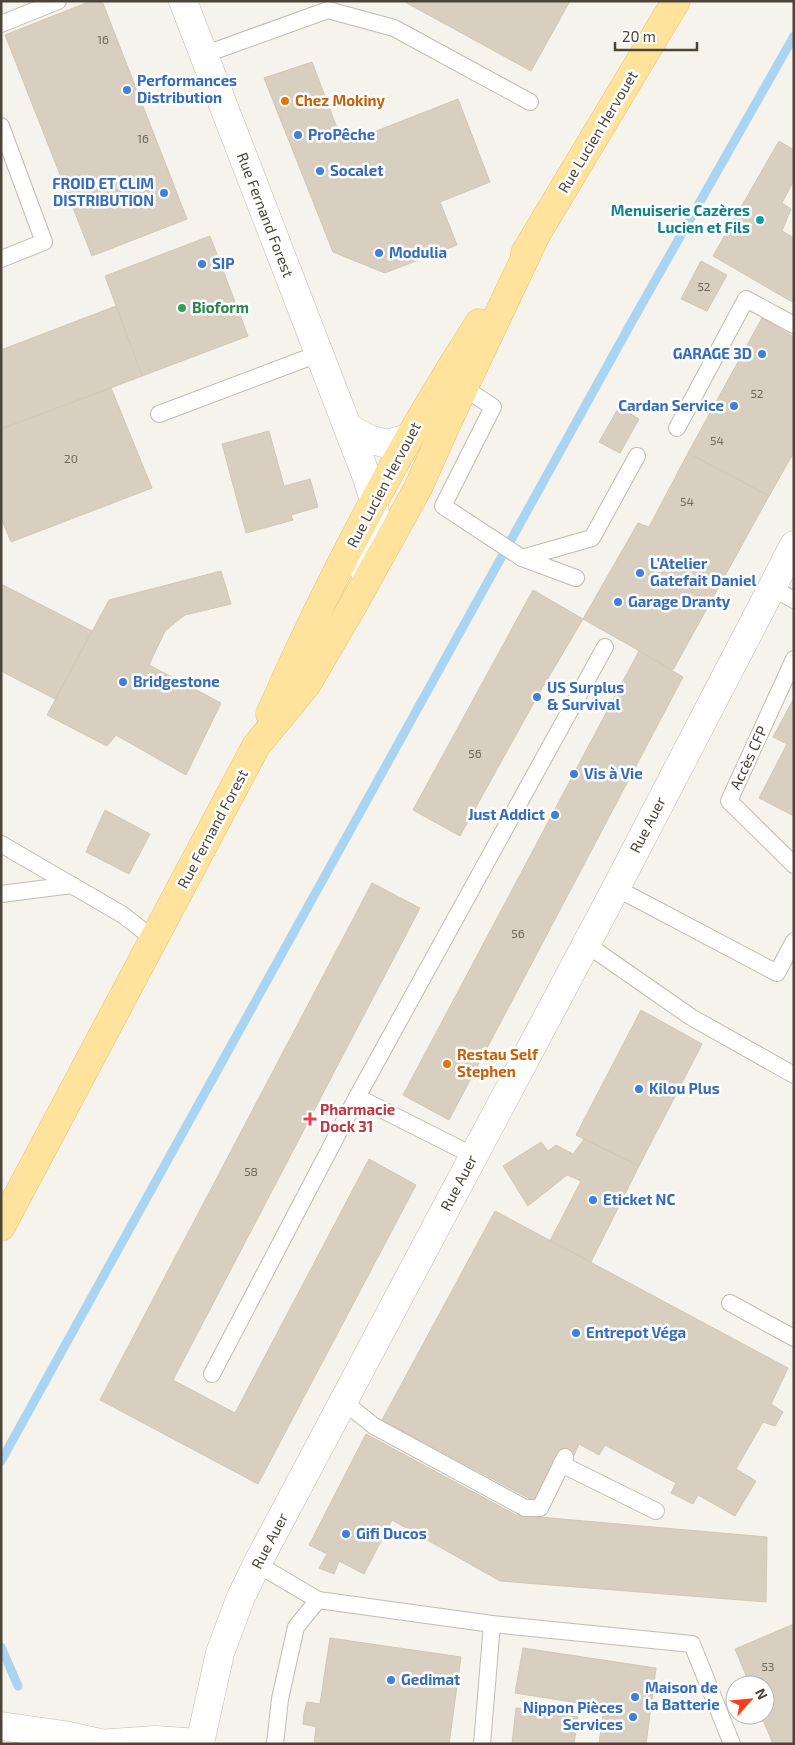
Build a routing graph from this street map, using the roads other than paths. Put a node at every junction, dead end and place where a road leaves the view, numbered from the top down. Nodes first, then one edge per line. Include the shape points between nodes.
1 (58, 1) edge
2 (183, 1) edge
3 (676, 1) edge
4 (1, 24) edge
5 (203, 55) junction
6 (530, 102) dead end
7 (1, 126) edge
8 (535, 237) junction
9 (1, 259) edge
10 (794, 325) edge
11 (318, 354) junction
12 (464, 388) junction
13 (159, 414) dead end
14 (348, 428) junction
15 (677, 428) dead end
16 (408, 438) junction
17 (637, 456) dead end
18 (374, 500) junction
19 (794, 545) edge
20 (522, 558) junction
21 (576, 578) dead end
22 (782, 594) edge
23 (352, 607) junction
24 (605, 647) dead end
25 (794, 659) edge
26 (256, 746) junction
27 (1, 844) edge
28 (794, 865) edge
29 (72, 886) junction
30 (616, 888) junction
31 (1, 894) edge
32 (155, 940) junction
33 (794, 941) edge
34 (586, 944) junction
35 (794, 1075) edge
36 (357, 1097) junction
37 (474, 1156) junction
38 (1, 1227) edge
39 (730, 1303) dead end
40 (794, 1338) edge
41 (212, 1374) dead end
42 (344, 1402) junction
43 (656, 1511) dead end
44 (257, 1564) junction
45 (318, 1600) junction
46 (492, 1624) junction
47 (1, 1726) edge
48 (99, 1744) edge
49 (275, 1744) edge
50 (482, 1744) edge
51 (732, 1744) edge

1 - 4 lane
2 - 5 street, Rue Fernand Forest
3 - 8 main road, Rue Lucien Hervouet
5 - 6 lane via 328,10 394,28
5 - 11 street, Rue Fernand Forest
7 - 9 lane via 44,242
8 - 12 main road, Rue Lucien Hervouet
8 - 16 main road, Rue Lucien Hervouet
10 - 15 lane via 746,299
11 - 13 lane
11 - 14 street, Rue Fernand Forest
12 - 20 lane via 493,407 443,506
12 - 23 main road, Rue Lucien Hervouet via 418,488
14 - 16 street via 387,444
14 - 18 street, Rue Fernand Forest
16 - 18 main road, Rue Lucien Hervouet
17 - 20 lane via 592,538
18 - 23 street, Rue Fernand Forest via 376,534
18 - 26 main road, Rue Lucien Hervouet via 297,654
19 - 22 street, Rue Auer
20 - 21 lane
22 - 30 street, Rue Auer
23 - 26 main road, Rue Fernand Forest via 307,684
24 - 36 lane
25 - 28 lane, Accès CFP via 729,801
26 - 32 main road, Rue Fernand Forest
27 - 29 lane
29 - 31 lane
29 - 32 lane via 123,915
30 - 33 lane via 777,973
30 - 34 street, Rue Auer
32 - 38 main road, Rue Fernand Forest
34 - 35 lane via 690,1017
34 - 37 street, Rue Auer
36 - 37 lane
36 - 41 lane
37 - 42 street, Rue Auer
39 - 40 lane
42 - 43 lane via 374,1426 525,1508 540,1508 563,1461
42 - 44 street, Rue Auer
44 - 45 lane
44 - 48 street, Rue Auer via 220,1653 200,1743 155,1740
45 - 46 lane
45 - 49 lane via 296,1627 280,1699
46 - 50 lane
46 - 51 lane via 692,1644
47 - 48 street, Rue Auer via 64,1735

